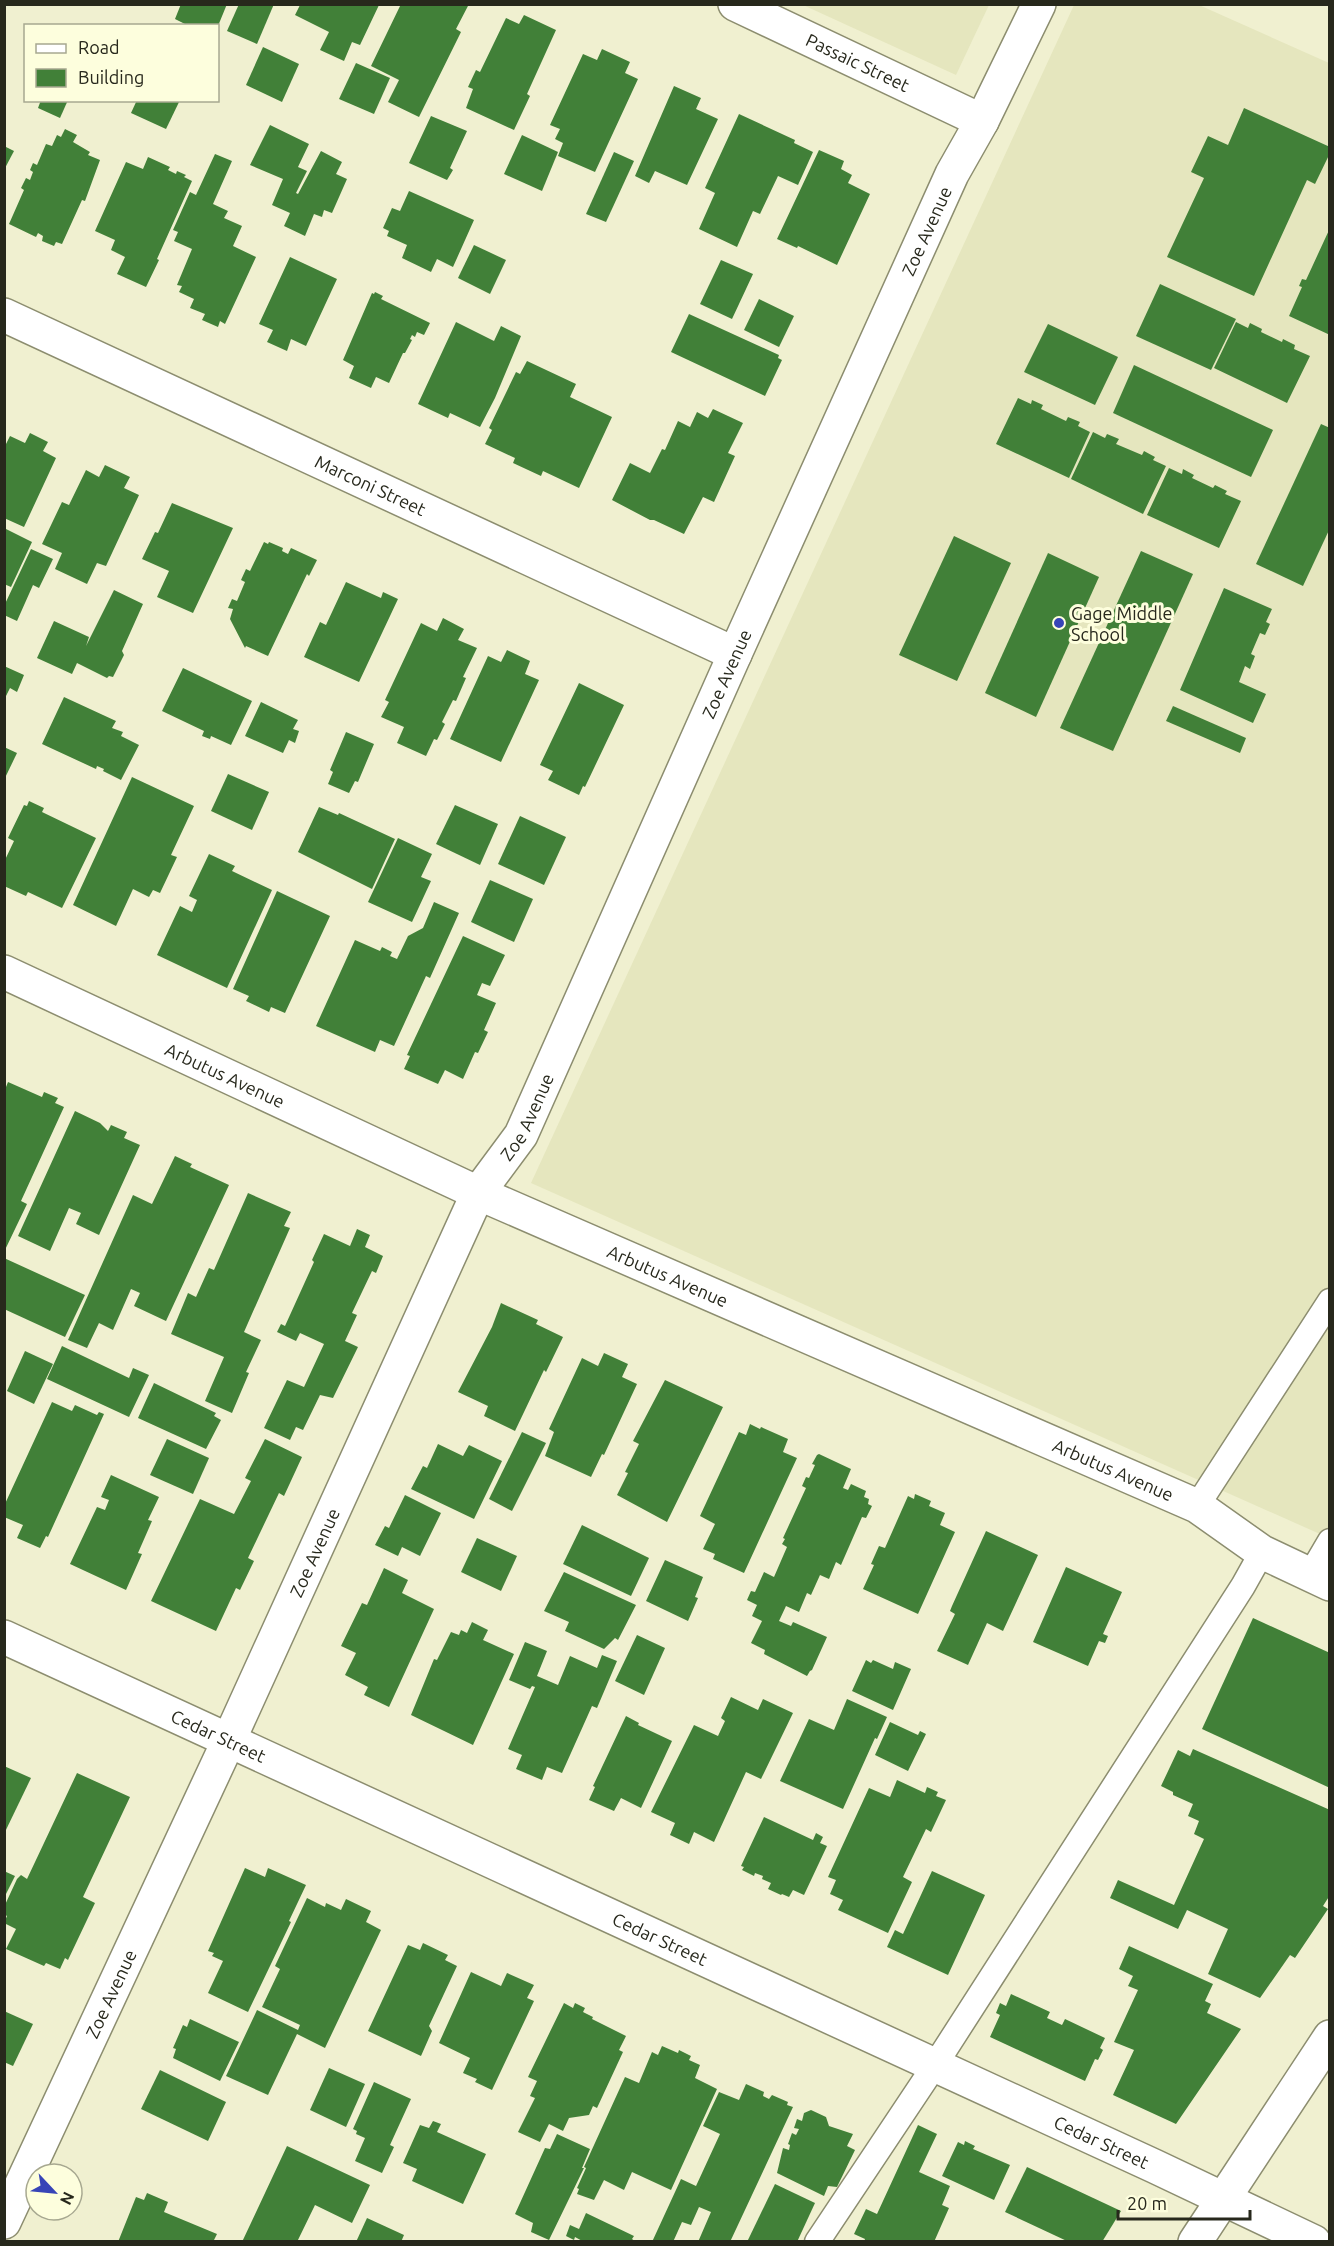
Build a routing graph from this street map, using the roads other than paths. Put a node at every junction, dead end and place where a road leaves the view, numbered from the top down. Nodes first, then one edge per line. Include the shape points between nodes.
1 (735, 4) edge
2 (1039, 4) edge
3 (982, 121) junction
4 (4, 315) edge
5 (735, 654) junction
6 (4, 972) edge
7 (477, 1193) junction
8 (1329, 1301) edge
9 (1197, 1506) junction
10 (1329, 1541) edge
11 (1262, 1552) junction
12 (1320, 1579) edge
13 (4, 1637) edge
14 (229, 1740) junction
15 (1329, 2037) edge
16 (934, 2066) junction
17 (1222, 2198) junction
18 (4, 2222) edge
19 (817, 2241) edge
20 (1195, 2241) edge
21 (1314, 2241) edge

1 - 3 street, Passaic Street
2 - 3 street, Zoe Avenue
3 - 5 street, Zoe Avenue via 952,174
4 - 5 street, Marconi Street
5 - 7 street, Zoe Avenue via 521,1135
6 - 7 street, Arbutus Avenue
7 - 9 street, Arbutus Avenue
7 - 14 street, Zoe Avenue
8 - 9 lane
9 - 11 street, Arbutus Avenue
10 - 12 lane
11 - 12 street, Arbutus Avenue
11 - 16 lane
13 - 14 street, Cedar Street
14 - 16 street, Cedar Street
14 - 18 street, Zoe Avenue
15 - 17 street
16 - 17 street, Cedar Street
16 - 19 lane
17 - 20 street
17 - 21 street, Cedar Street

